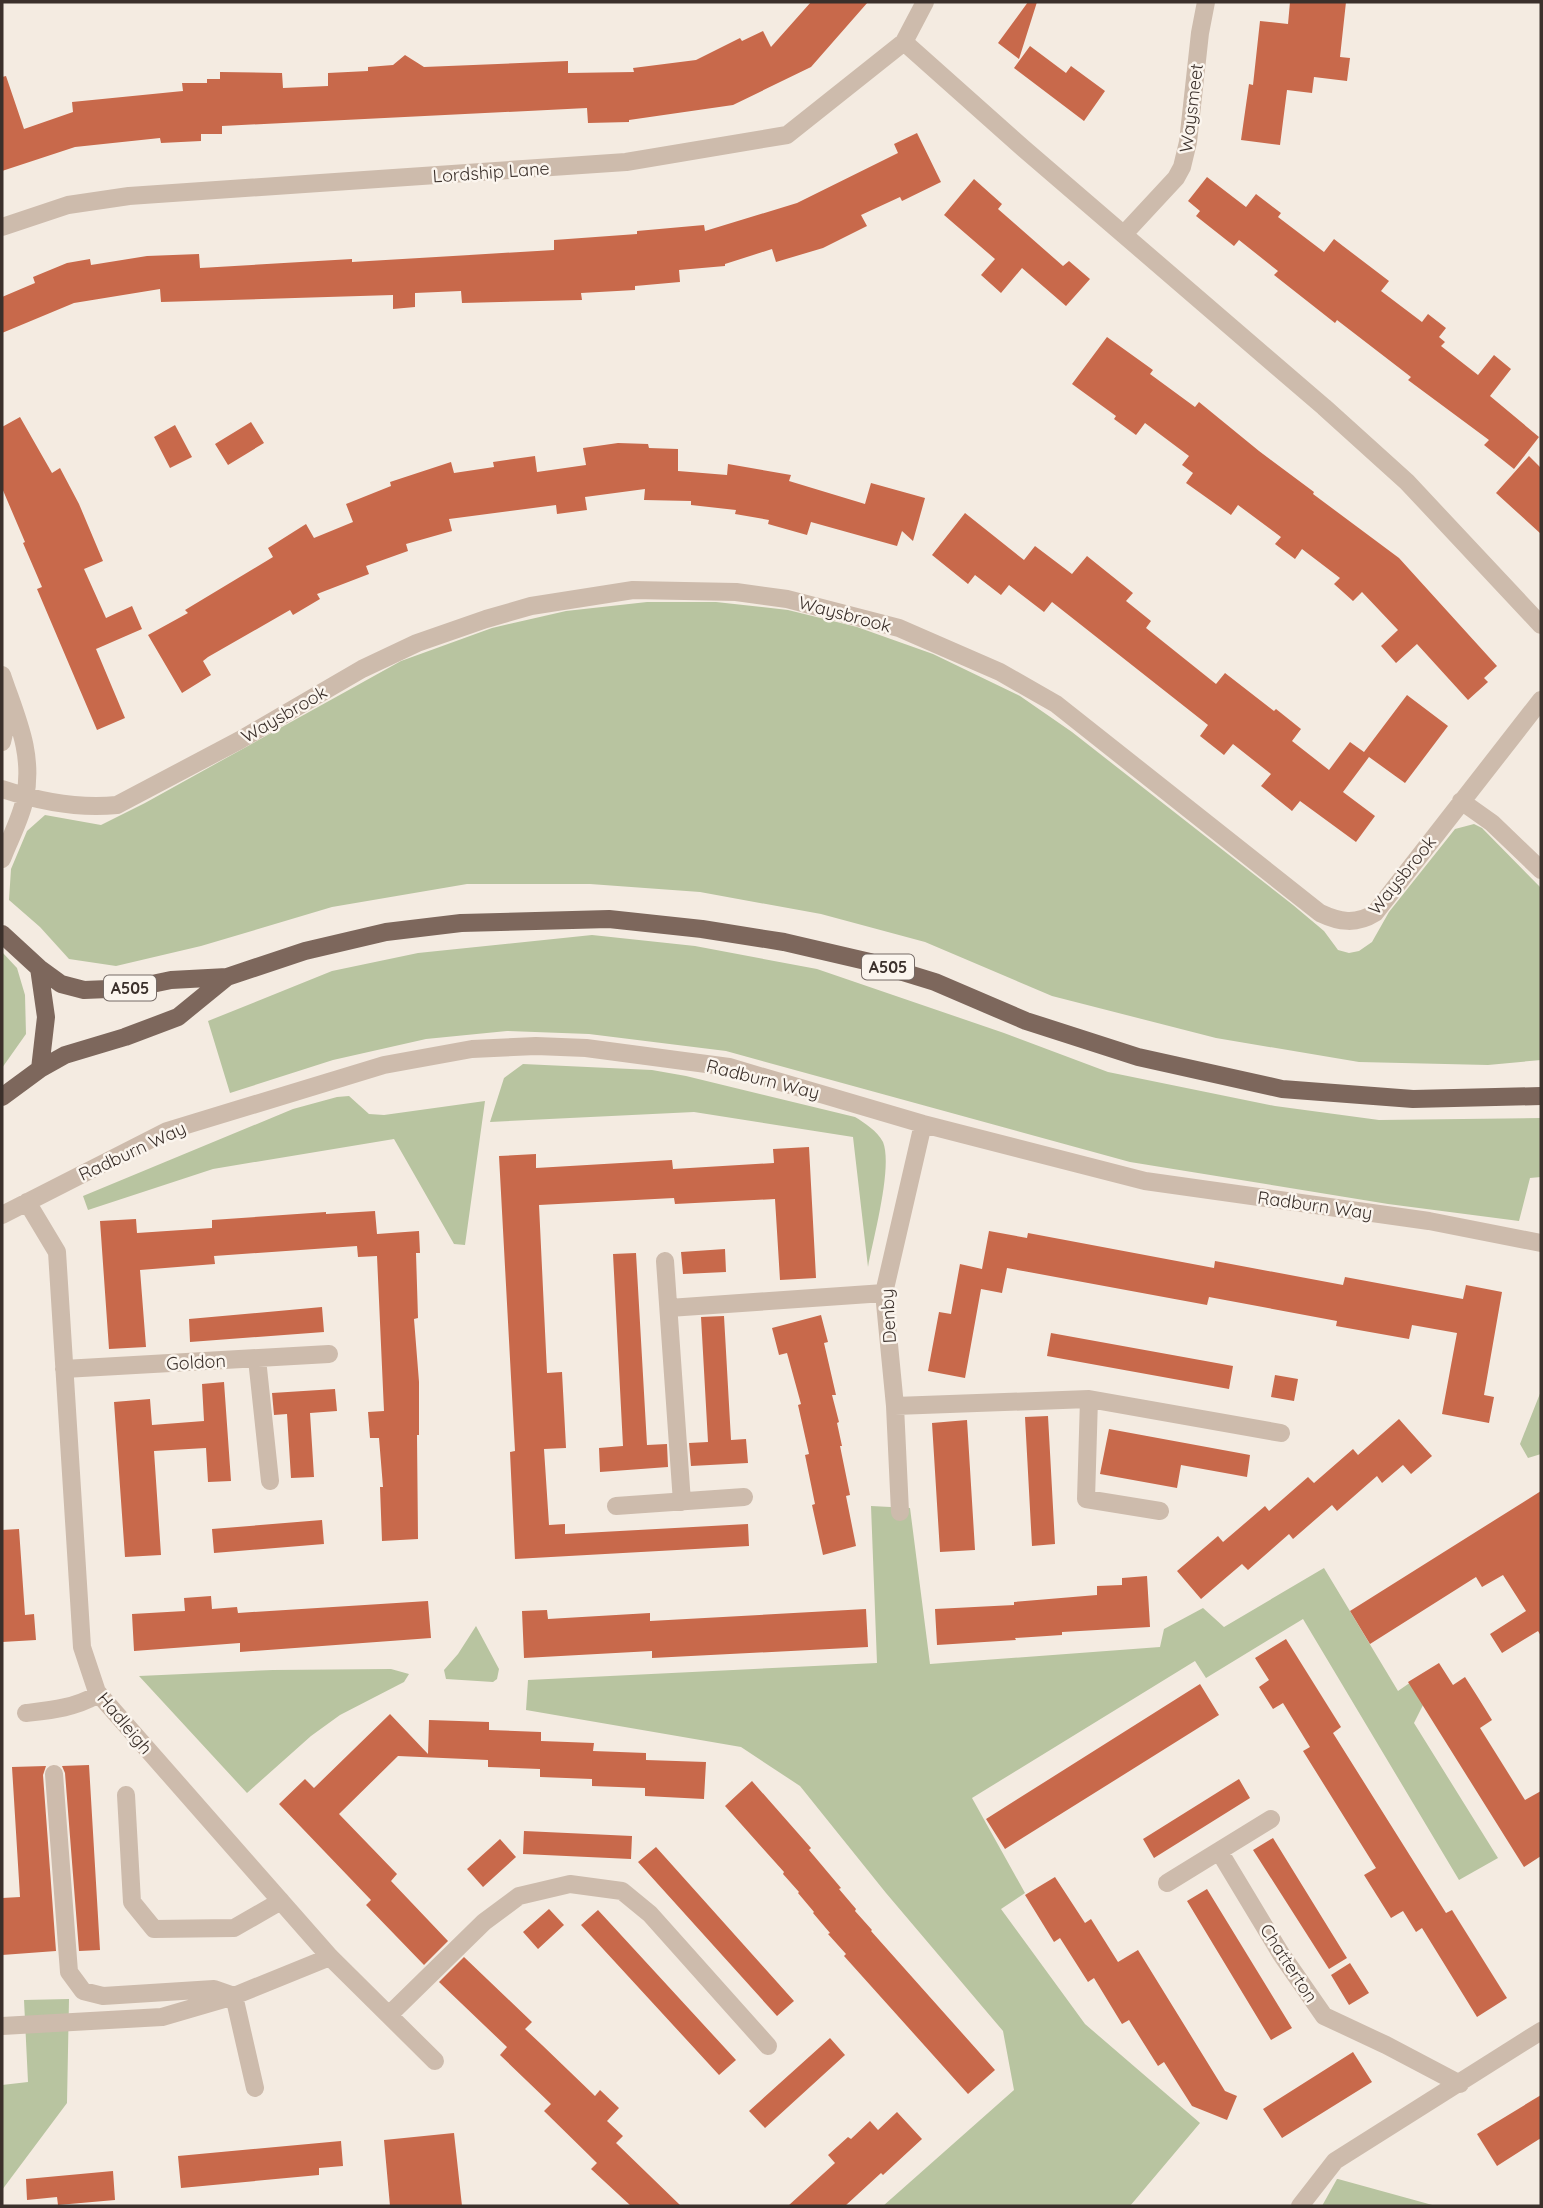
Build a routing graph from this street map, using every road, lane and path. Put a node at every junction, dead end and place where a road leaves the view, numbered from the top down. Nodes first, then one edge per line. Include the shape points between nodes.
1 (925, 2) edge
2 (1206, 2) edge
3 (904, 42) junction
4 (2, 227) edge
5 (1124, 234) junction
6 (1541, 625) edge
7 (2, 676) edge
8 (1541, 700) edge
9 (11, 703) junction
10 (2, 742) edge
11 (2, 789) edge
12 (25, 797) junction
13 (1461, 801) junction
14 (2, 859) edge
15 (1541, 870) edge
16 (2, 932) edge
17 (39, 968) junction
18 (227, 977) junction
19 (40, 1069) junction
20 (1541, 1096) edge
21 (2, 1097) edge
22 (922, 1124) junction
23 (27, 1202) junction
24 (2, 1215) edge
25 (1541, 1243) edge
26 (665, 1261) dead end
27 (884, 1293) junction
28 (669, 1308) junction
29 (329, 1354) dead end
30 (257, 1359) junction
31 (64, 1369) junction
32 (1089, 1399) junction
33 (895, 1406) junction
34 (1281, 1433) dead end
35 (270, 1481) dead end
36 (744, 1497) dead end
37 (682, 1502) junction
38 (616, 1506) dead end
39 (1160, 1511) dead end
40 (900, 1512) dead end
41 (97, 1692) junction
42 (26, 1713) dead end
43 (54, 1774) dead end
44 (126, 1795) dead end
45 (1271, 1818) dead end
46 (1219, 1851) junction
47 (1167, 1883) dead end
48 (281, 1901) junction
49 (331, 1957) junction
50 (234, 1996) junction
51 (389, 2015) junction
52 (2, 2026) edge
53 (1541, 2031) edge
54 (768, 2046) dead end
55 (435, 2061) dead end
56 (1460, 2084) junction
57 (255, 2088) dead end
58 (1300, 2206) edge

1 - 3 street, Lordship Lane
2 - 5 street, Waysmeet via 1182,167
3 - 4 street, Lordship Lane via 787,135 626,162 129,196 68,205
3 - 5 street
5 - 6 street via 1408,482
7 - 9 street
8 - 13 street, Waysbrook
9 - 10 street
9 - 12 street via 24,735
11 - 12 street, Waysbrook
12 - 13 street, Waysbrook via 95,807 117,805 417,643 531,606 633,590 787,598 899,628 1000,672 1056,704 1320,913 1342,922 1375,913
12 - 14 street
13 - 15 street via 1492,823
16 - 17 main road
17 - 18 main road, A505 via 61,984 84,990
17 - 19 main road via 46,1017
18 - 19 main road, A505 via 178,1017 65,1055
18 - 20 main road, A505 via 305,951 386,932 461,923 609,919 784,942 870,962 1138,1057 1282,1088 1413,1100
19 - 21 main road
22 - 23 street, Radburn Way via 729,1067 586,1048 472,1049 384,1065 167,1131
22 - 25 street, Radburn Way via 1145,1181 1429,1221
22 - 27 street, Denby
23 - 24 street, Radburn Way
23 - 31 street, Hadleigh via 57,1252
26 - 28 street
27 - 28 street
27 - 33 street, Denby
28 - 37 street
29 - 30 street, Goldon
30 - 31 street, Goldon
30 - 35 street
31 - 41 street, Hadleigh via 82,1647
32 - 33 street
32 - 34 street
32 - 39 street via 1086,1499
33 - 40 street, Denby
36 - 37 street
37 - 38 street
41 - 42 street via 82,1704
41 - 48 street, Hadleigh
43 - 50 street via 65,1951 69,1972 83,1991 103,1996 214,1989
44 - 48 street via 132,1902 154,1929 234,1928
45 - 46 street
46 - 47 street
46 - 56 street, Chatterton via 1324,2016
48 - 49 street, Hadleigh
49 - 50 street
49 - 51 street, Hadleigh
50 - 52 street via 162,2017
50 - 57 street
51 - 54 street via 484,1923 519,1896 570,1884 622,1891 650,1914
51 - 55 street, Hadleigh
53 - 56 street
56 - 58 street via 1335,2161

